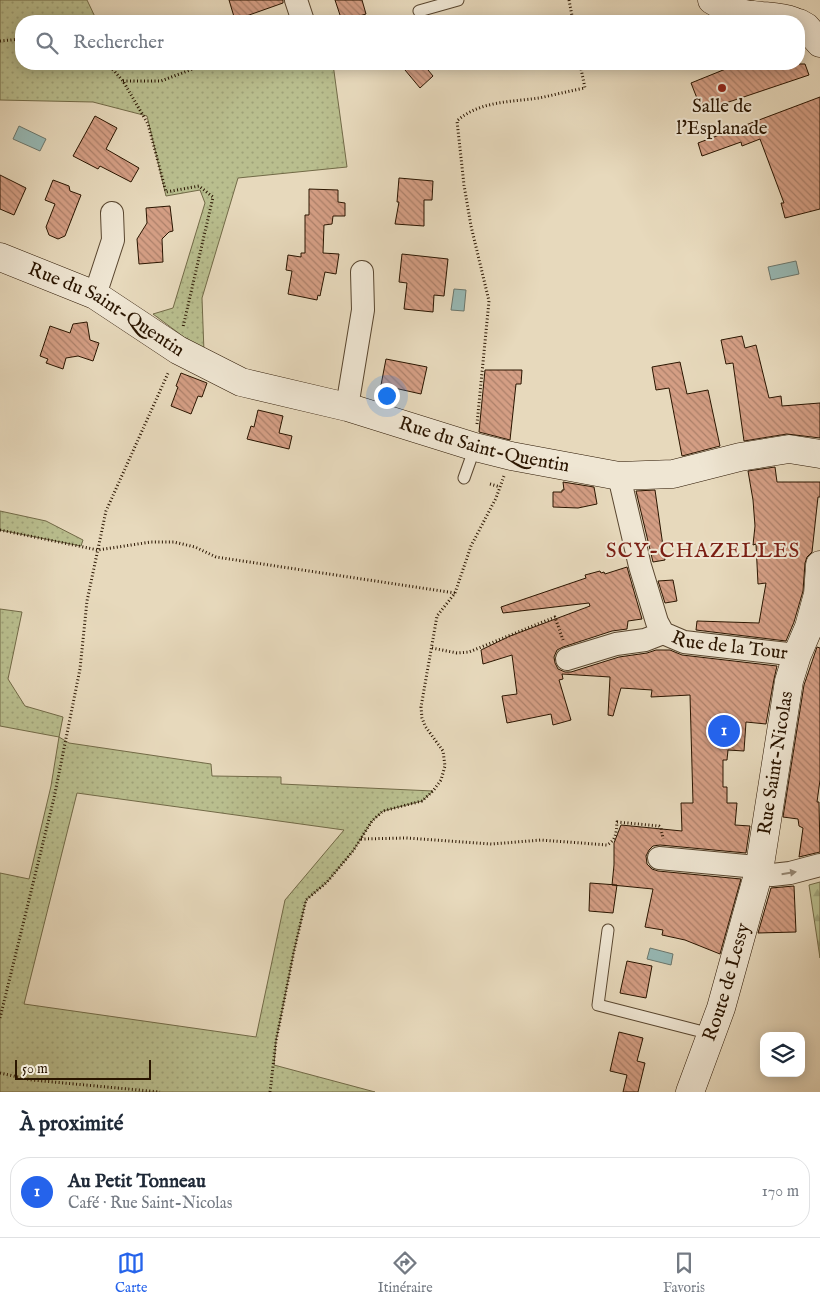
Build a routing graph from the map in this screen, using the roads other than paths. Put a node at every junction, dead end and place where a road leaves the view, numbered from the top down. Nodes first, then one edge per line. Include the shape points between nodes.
1 (296, 0) edge
2 (458, 0) edge
3 (708, 1) edge
4 (419, 11) dead end
5 (301, 15) edge
6 (752, 15) edge
7 (112, 212) dead end
8 (0, 257) edge
9 (362, 272) dead end
10 (95, 296) junction
11 (348, 407) junction
12 (475, 447) junction
13 (820, 454) edge
14 (619, 476) junction
15 (464, 478) dead end
16 (820, 565) edge
17 (815, 631) edge
18 (663, 633) junction
19 (797, 656) junction
20 (568, 659) road end
21 (663, 859) road end
22 (820, 865) edge
23 (759, 871) junction
24 (608, 930) dead end
25 (712, 1034) junction
26 (690, 1092) edge

1 - 5 street
2 - 4 lane
3 - 6 street via 733,12
7 - 10 street via 113,240
8 - 10 street, Rue du Saint-Quentin
9 - 11 street via 363,310
10 - 11 street, Rue du Saint-Quentin via 178,350 241,382
11 - 12 street, Rue du Saint-Quentin
12 - 14 street, Rue du Saint-Quentin
12 - 15 lane
13 - 14 street, Rue du Saint-Quentin via 789,450 740,457 673,474
14 - 18 street, Rue de la Tour via 640,566
16 - 17 street, Rue Saint-Nicolas
17 - 19 street, Rue Saint-Nicolas
18 - 19 street, Rue de la Tour via 684,642
18 - 20 street, Rue de la Tour
19 - 23 street, Rue Saint-Nicolas via 789,681
21 - 23 street via 746,866
23 -> 22 street via 790,874
23 - 25 street, Route de Lessy
24 - 25 lane via 598,1005
25 - 26 street, Route de Lessy

